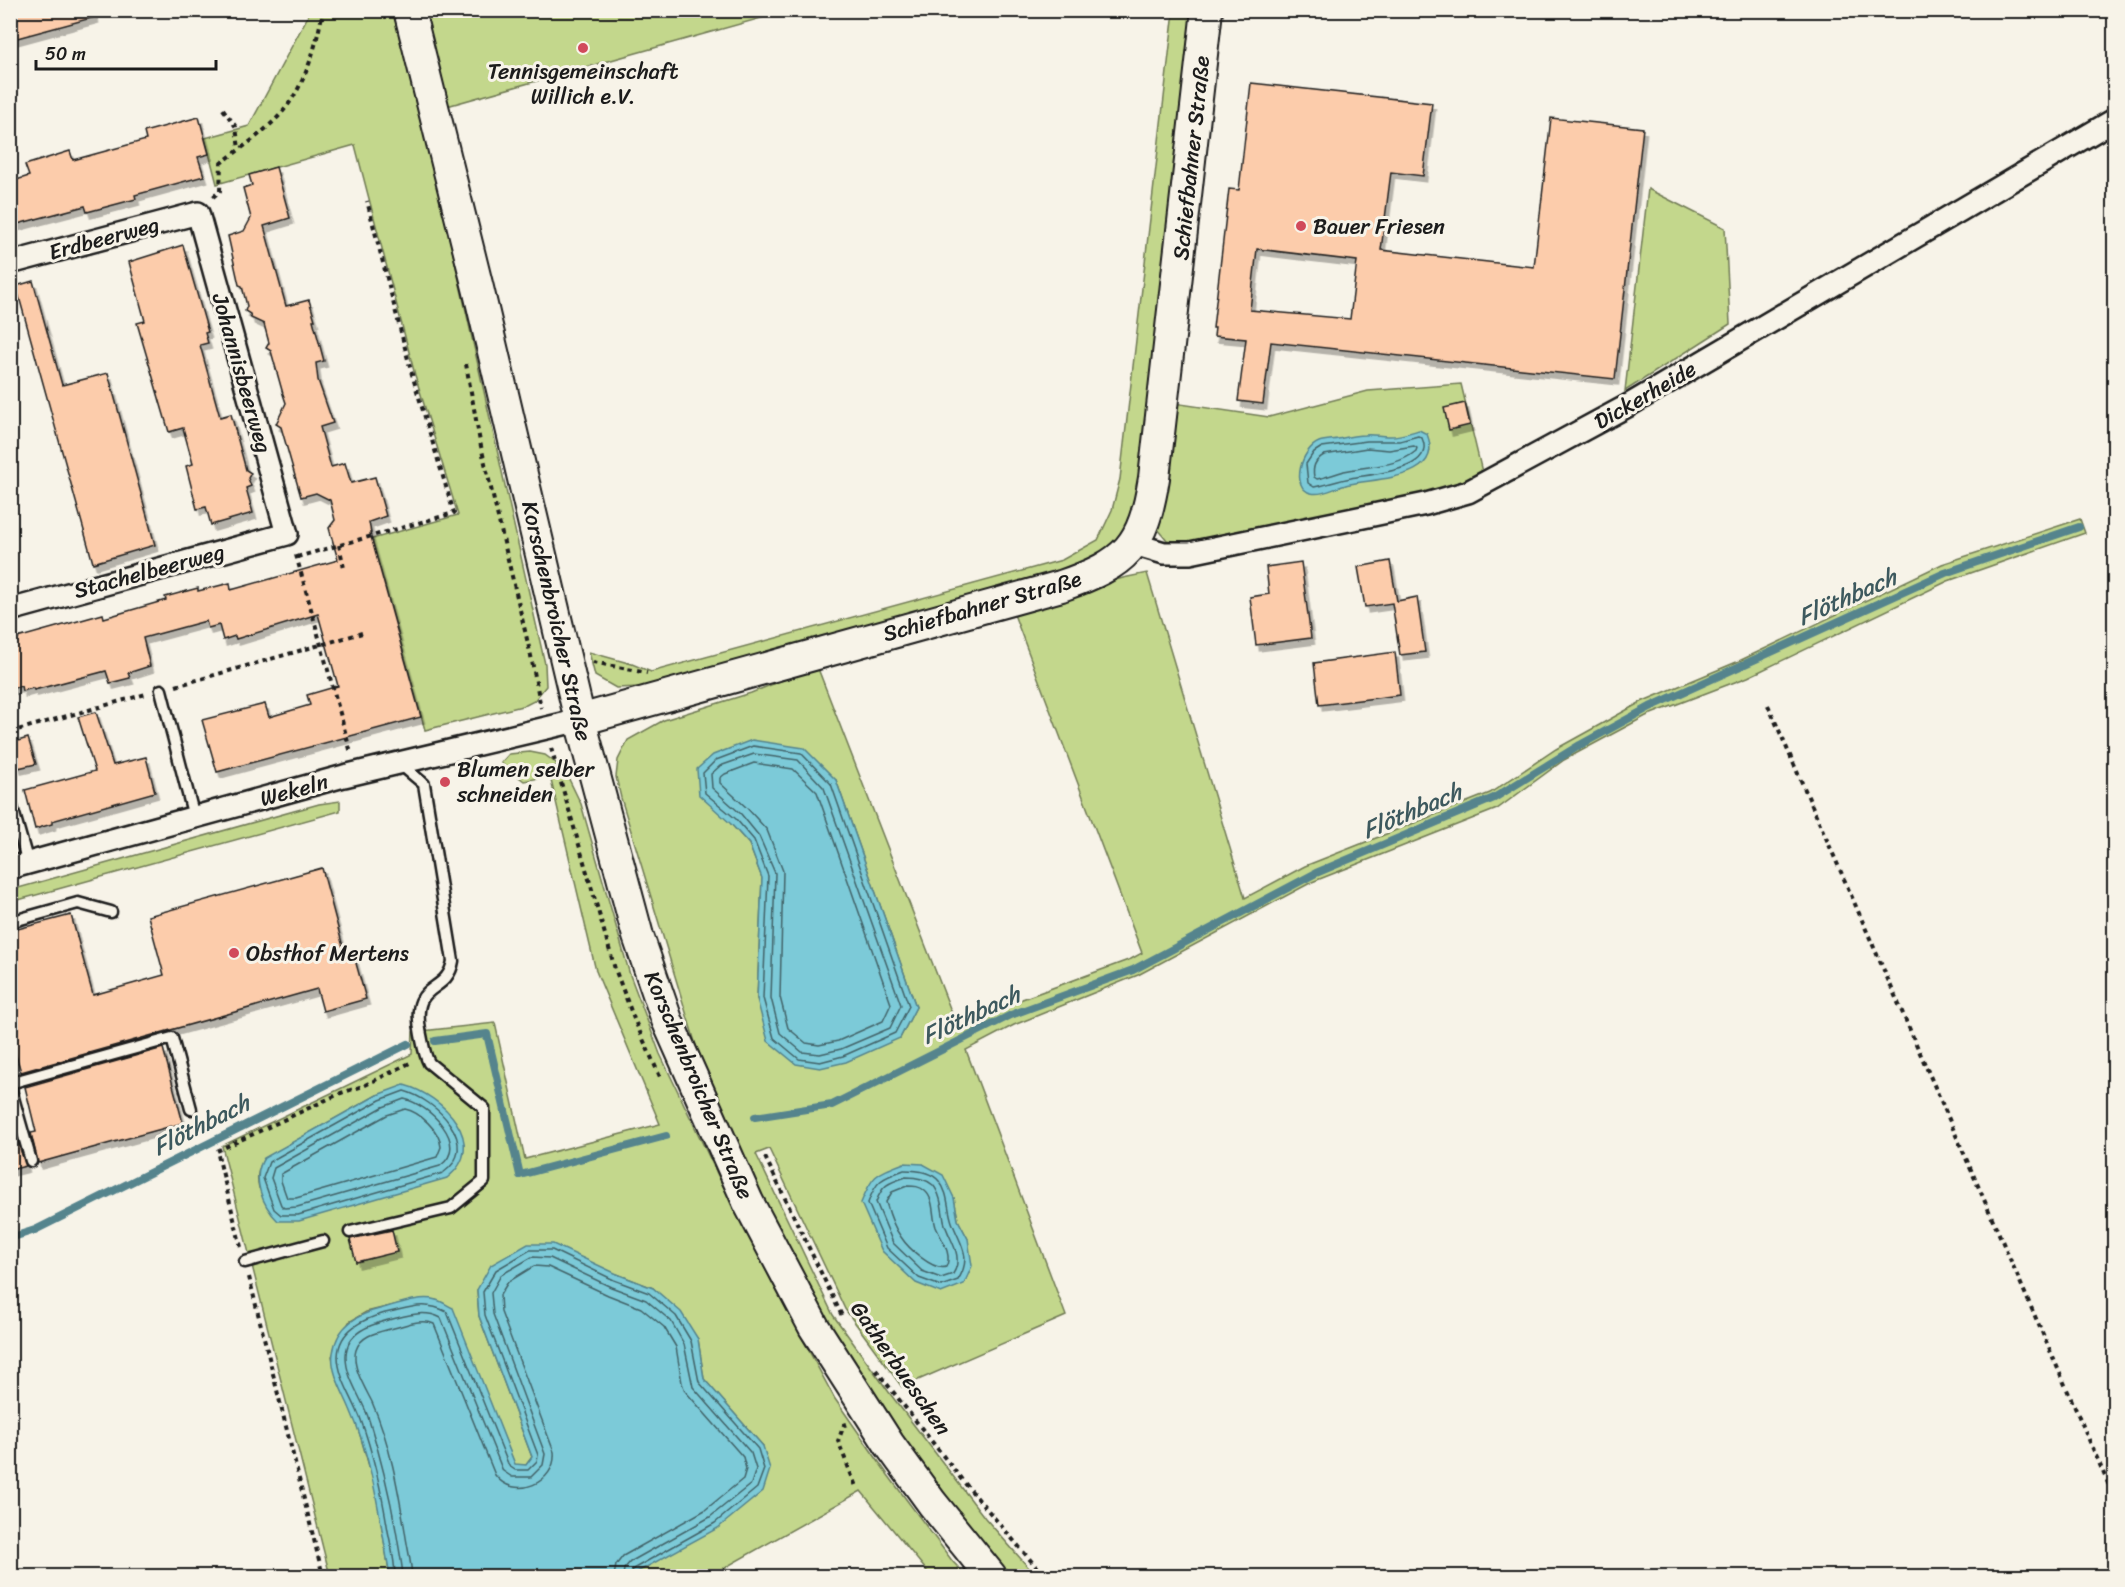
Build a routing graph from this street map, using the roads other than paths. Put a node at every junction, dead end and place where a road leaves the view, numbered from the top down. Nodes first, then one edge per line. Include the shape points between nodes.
1 (409, 10) edge
2 (1207, 10) edge
3 (2115, 120) edge
4 (198, 213) joint
5 (10, 263) edge
6 (287, 534) joint
7 (1134, 544) junction
8 (10, 610) edge
9 (161, 690) road end
10 (580, 720) junction
11 (398, 762) junction
12 (10, 800) edge
13 (194, 817) junction
14 (19, 866) edge
15 (111, 912) dead end
16 (10, 922) edge
17 (10, 1085) edge
18 (191, 1109) dead end
19 (31, 1161) dead end
20 (350, 1232) dead end
21 (322, 1241) dead end
22 (245, 1262) road end
23 (991, 1576) edge

1 - 10 main road, Korschenbroicher Straße
2 - 7 main road, Schiefbahner Straße via 1154,478 1147,514
3 - 7 street, Dickerheide via 1629,405 1468,492 1190,553 1164,553
4 - 5 street, Erdbeerweg
4 - 6 street, Johannisbeerweg
6 - 8 street, Stachelbeerweg
7 - 10 main road, Schiefbahner Straße via 1106,567 1061,586
9 - 13 lane
10 - 11 street, Wekeln
10 - 23 main road, Korschenbroicher Straße via 638,936 670,1028 759,1225 804,1310 867,1411
11 - 13 street, Wekeln
11 - 20 lane via 424,784 453,961 448,975 424,995 417,1016 429,1063 484,1108 484,1182 451,1208
12 - 14 lane
13 - 14 street, Wekeln
15 - 16 lane via 78,903
17 - 18 lane via 172,1038
17 - 19 lane
21 - 22 lane

